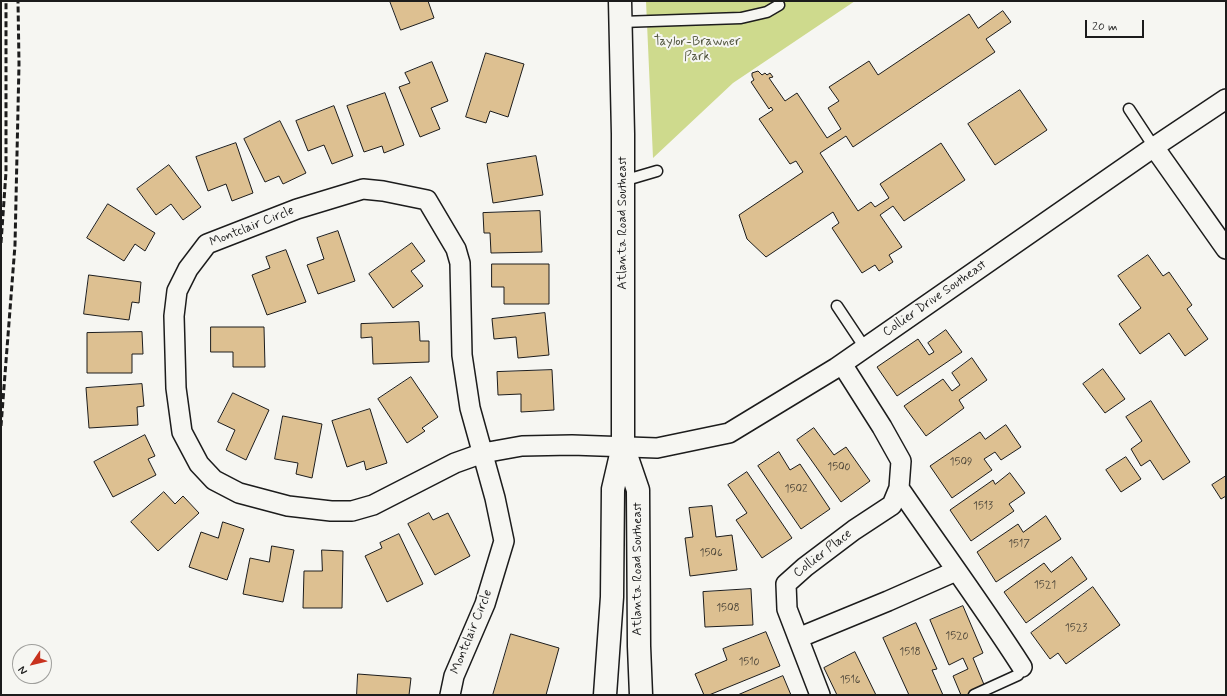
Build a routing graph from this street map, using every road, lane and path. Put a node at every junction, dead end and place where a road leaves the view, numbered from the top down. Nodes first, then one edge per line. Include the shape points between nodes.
1 (779, 5) dead end
2 (620, 11) edge
3 (1226, 99) edge
4 (1129, 109) dead end
5 (1154, 147) junction
6 (657, 172) dead end
7 (623, 181) junction
8 (1226, 249) edge
9 (837, 306) dead end
10 (865, 348) junction
11 (842, 364) junction
12 (623, 446) junction
13 (483, 453) junction
14 (899, 488) junction
15 (956, 571) junction
16 (798, 638) junction
17 (1022, 667) joint
18 (450, 695) edge
19 (604, 695) edge
20 (641, 695) edge
21 (820, 695) edge
22 (974, 695) edge

1 - 2 lane via 767,12 741,18
2 - 7 main road, Atlanta Road Southeast
3 - 5 street, Collier Drive Southeast
4 - 5 lane
5 - 8 street
5 - 10 street, Collier Drive Southeast
6 - 7 lane
7 - 12 main road, Atlanta Road Southeast
9 - 10 lane
10 - 11 street, Collier Drive Southeast
11 - 12 street, Collier Drive Southeast via 729,433 666,447
11 - 14 street, Collier Place via 901,461
12 - 13 street, Montclair Circle via 522,446
12 - 19 main road, Atlanta Road Southeast via 613,490 612,597
12 - 20 main road, Atlanta Road Southeast via 638,490
13 - 13 street, Montclair Circle via 456,463 373,505 352,511 288,506 239,493 214,480 199,464 182,432 176,388 174,316 177,290 188,268 207,244 297,209 363,189 427,200 456,249 460,262 462,355 470,408
13 - 18 street, Montclair Circle via 504,541 486,604 454,676
14 - 15 street
14 - 16 street, Collier Place via 892,505 805,566 786,584 787,609
15 - 16 street
15 - 17 street
16 - 21 street, Collier Place
17 - 22 lane via 1018,675

